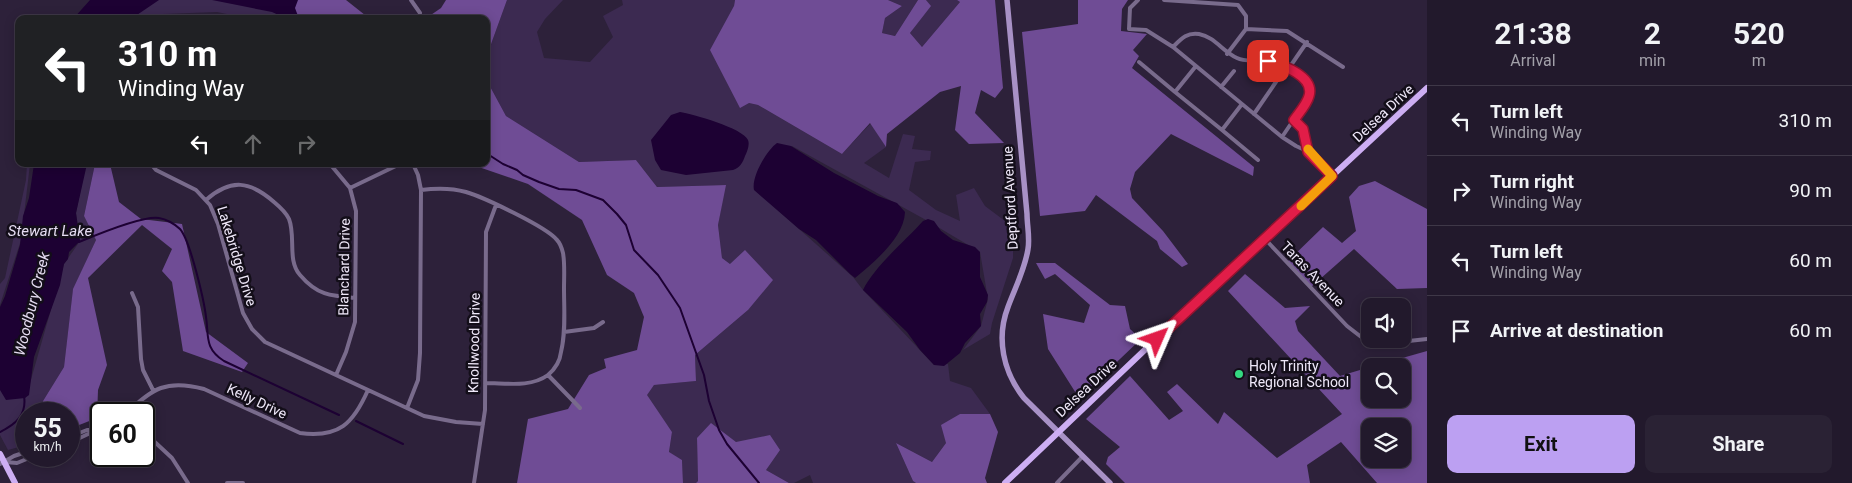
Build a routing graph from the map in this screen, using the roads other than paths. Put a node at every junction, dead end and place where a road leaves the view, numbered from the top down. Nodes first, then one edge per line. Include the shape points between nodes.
1 (412, 0) edge
2 (1007, 0) edge
3 (1138, 0) edge
4 (1164, 0) edge
5 (420, 13) dead end
6 (1246, 28) junction
7 (1307, 42) junction
8 (1173, 47) junction
9 (1227, 54) junction
10 (1140, 62) dead end
11 (1196, 66) junction
12 (1343, 67) dead end
13 (1289, 68) junction
14 (1234, 71) dead end
15 (1280, 76) dead end
16 (1221, 86) junction
17 (1427, 88) edge
18 (1175, 92) junction
19 (1242, 104) junction
20 (1254, 114) junction
21 (1294, 120) junction
22 (1222, 130) junction
23 (1282, 136) junction
24 (1308, 152) junction
25 (1258, 160) dead end
26 (154, 167) edge
27 (332, 167) edge
28 (394, 167) edge
29 (414, 167) edge
30 (1332, 176) junction
31 (350, 188) junction
32 (421, 190) junction
33 (206, 200) junction
34 (496, 205) junction
35 (1265, 240) junction
36 (132, 293) dead end
37 (355, 298) junction
38 (603, 322) dead end
39 (564, 332) junction
40 (1427, 339) edge
41 (336, 375) junction
42 (548, 375) junction
43 (485, 383) junction
44 (153, 390) junction
45 (368, 390) junction
46 (138, 402) edge
47 (407, 408) junction
48 (580, 408) dead end
49 (484, 424) junction
50 (1058, 432) junction
51 (155, 442) edge
52 (0, 454) edge
53 (15, 456) edge
54 (1082, 456) junction
55 (2, 463) edge
56 (15, 463) edge
57 (15, 483) edge
58 (188, 483) edge
59 (227, 483) edge
60 (243, 483) edge
61 (474, 483) edge
62 (1005, 483) edge
63 (1057, 483) edge
64 (1110, 483) edge

1 - 5 street
2 - 50 street, Deptford Avenue via 1028,248 1003,330 1005,364 1015,387
3 - 8 street via 1130,8 1129,29 1146,30
4 - 6 street via 1238,5 1246,16
6 - 7 street via 1287,31
6 - 9 street
7 - 12 street
7 - 13 street
8 - 9 street via 1186,35 1198,34 1211,38
8 - 11 street
9 - 13 street via 1243,61 1268,61
10 - 18 street
11 - 16 street
11 - 18 street
13 - 21 street via 1308,82 1310,90
14 - 16 street
15 - 20 street
16 - 19 street
17 - 30 main road, Delsea Drive
18 - 22 street
19 - 20 street
19 - 22 street
20 - 23 street
21 - 23 street
21 - 24 street via 1303,129
22 - 25 street
23 - 24 street
24 - 30 street
26 - 33 street, Lakebridge Drive via 196,190
27 - 31 street, Blanchard Drive
28 - 31 street
29 - 32 street
30 - 35 main road, Delsea Drive
31 - 37 street, Blanchard Drive via 356,211
32 - 34 street via 466,192
32 - 47 street via 420,369
33 - 37 street via 216,191 239,184 261,191 286,212 298,274 324,294
33 - 41 street, Lakebridge Drive via 216,218 243,313 252,329 275,348
34 - 39 street via 543,228 561,247 564,260
34 - 43 street, Knollwood Drive via 486,232
35 - 40 street, Taras Avenue via 1347,326 1372,345
35 - 50 main road, Delsea Drive
36 - 44 street via 138,307 143,370
37 - 41 street, Blanchard Drive via 352,337
38 - 39 street via 594,328
39 - 42 street via 559,361
41 - 45 street, Lakebridge Drive
42 - 43 street via 526,383
42 - 48 street
43 - 49 street, Knollwood Drive
44 - 45 street, Kelly Drive via 182,385 204,389 300,433 313,435 332,432 349,422 358,412
44 - 46 street, Kelly Drive
45 - 47 street, Lakebridge Drive
47 - 49 street, Lakebridge Drive via 433,418
49 - 61 street, Knollwood Drive
50 - 54 street, Deptford Avenue
50 - 62 main road, Delsea Drive
51 - 58 street via 172,458
52 - 55 main road
53 - 55 street
54 - 63 street
54 - 64 street, Deptford Avenue
55 - 56 street
55 - 57 main road
59 - 60 street

